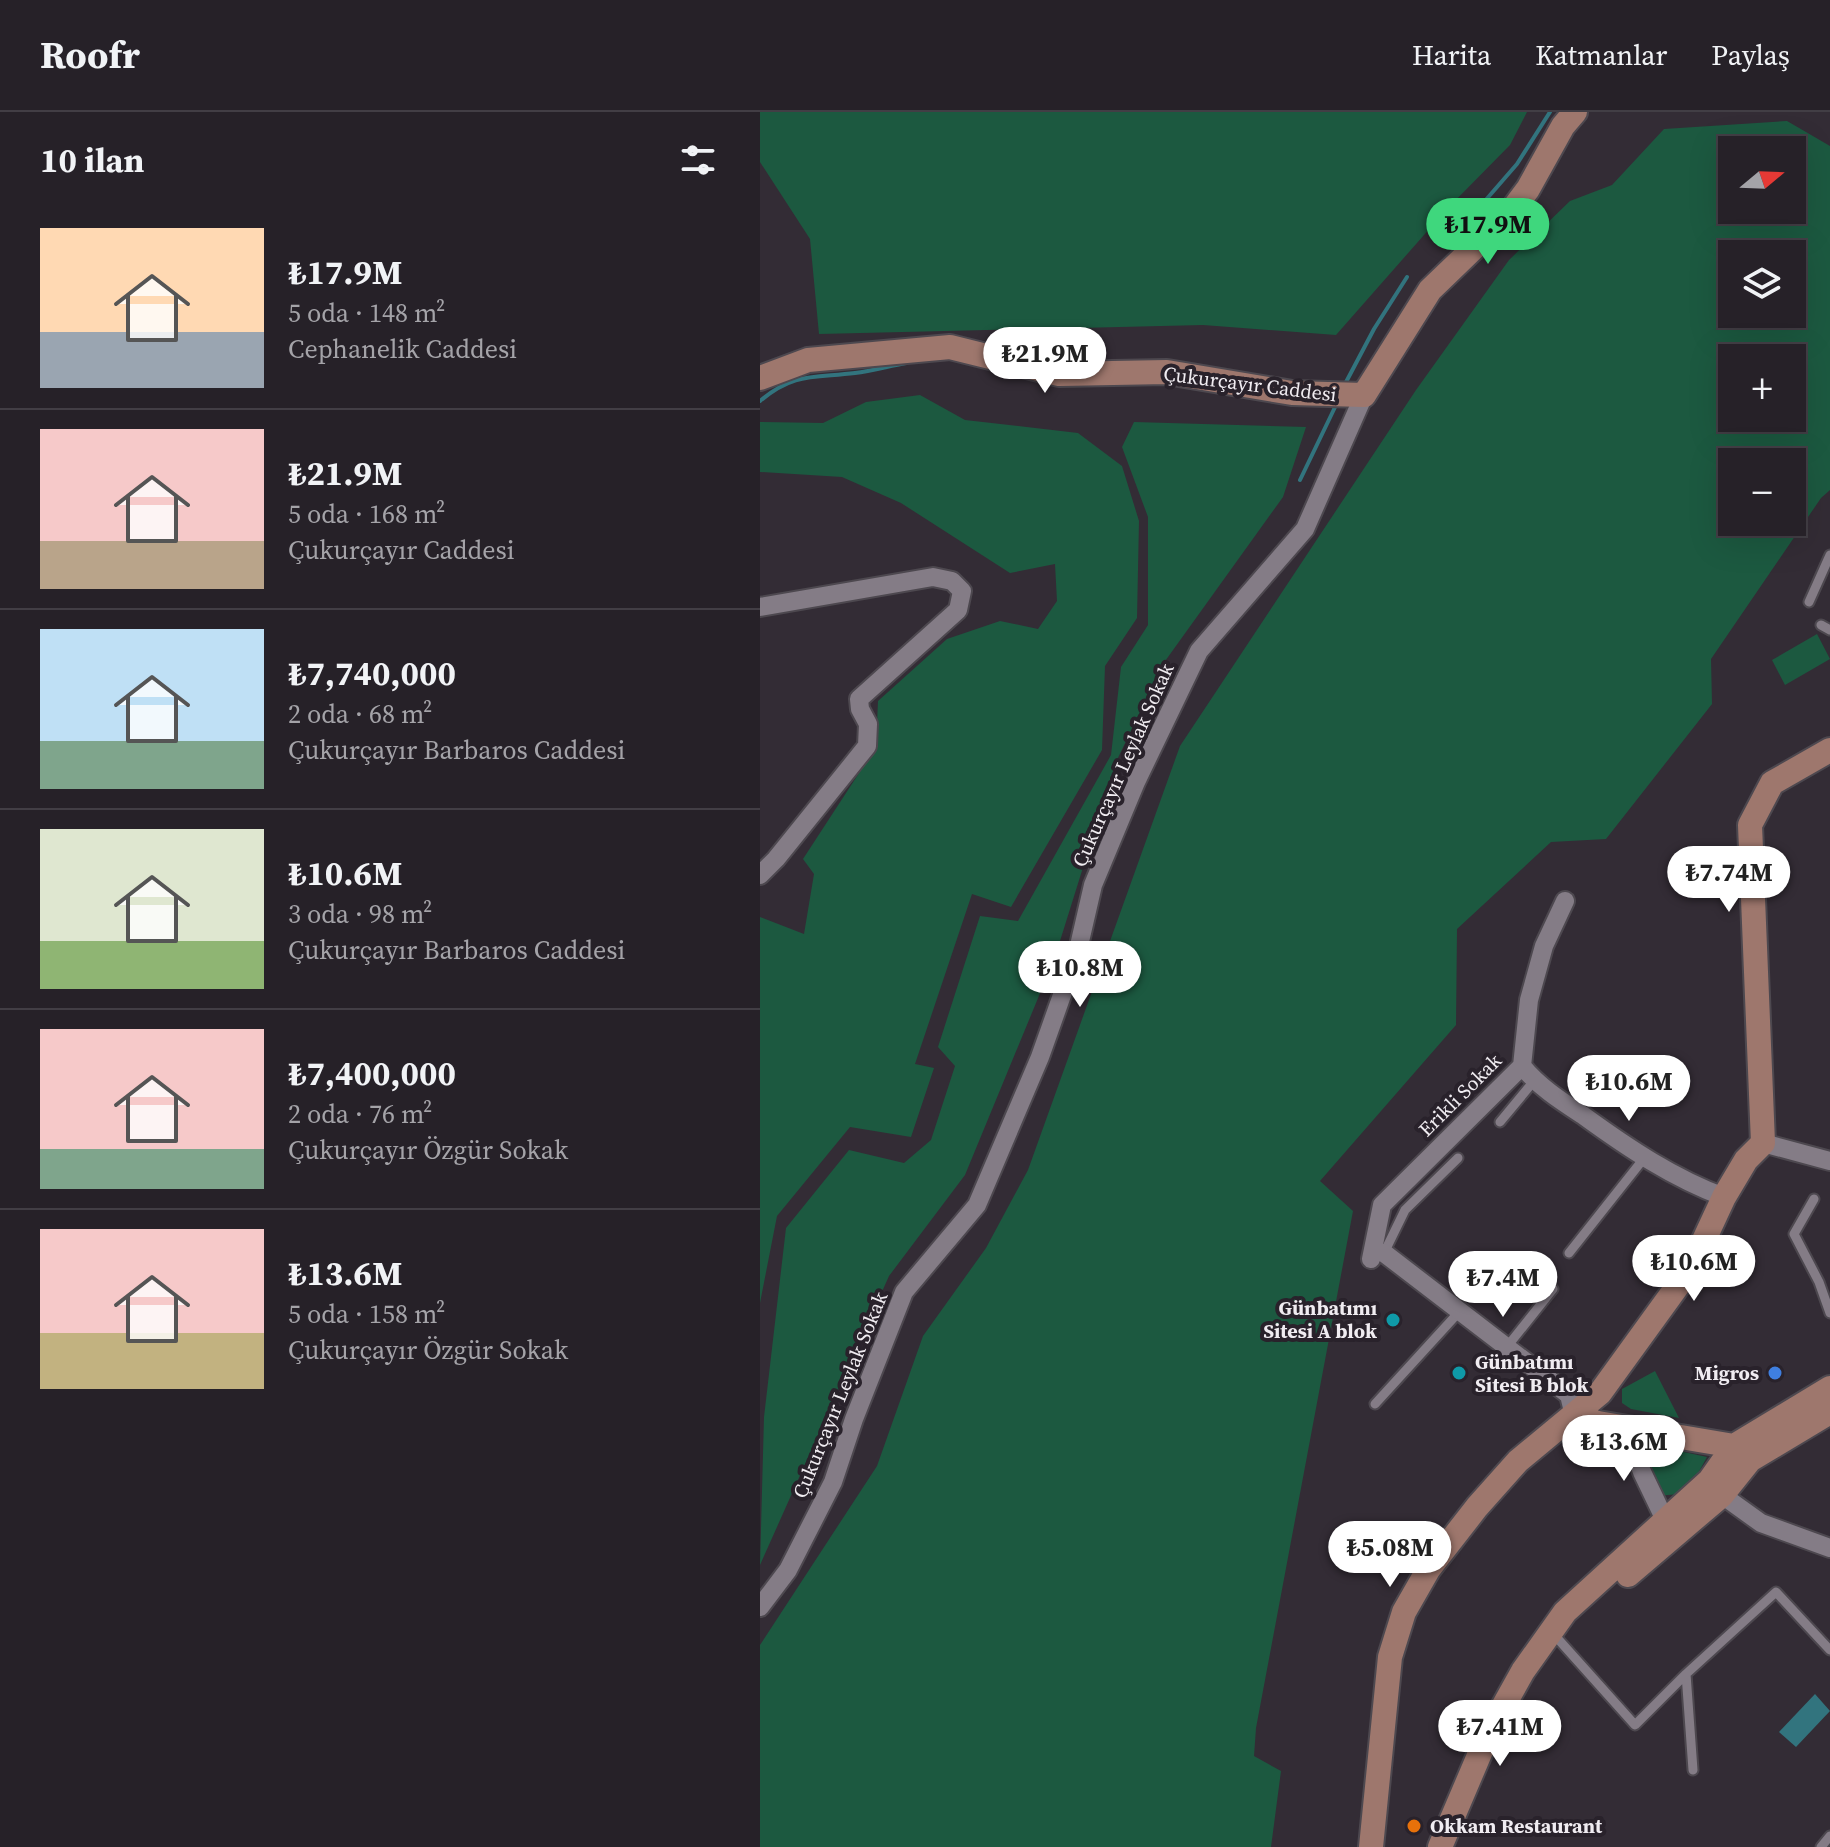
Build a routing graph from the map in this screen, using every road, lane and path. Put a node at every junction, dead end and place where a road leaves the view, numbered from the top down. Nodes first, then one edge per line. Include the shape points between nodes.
1 (1575, 112) edge
2 (760, 378) edge
3 (1347, 395) junction
4 (1830, 555) edge
5 (1809, 602) dead end
6 (760, 607) edge
7 (1830, 750) edge
8 (760, 875) edge
9 (1565, 901) dead end
10 (1522, 1066) junction
11 (1534, 1081) junction
12 (1500, 1122) dead end
13 (1763, 1143) junction
14 (1645, 1157) junction
15 (1458, 1158) dead end
16 (1830, 1161) edge
17 (1724, 1197) junction
18 (1814, 1199) dead end
19 (1569, 1253) dead end
20 (1377, 1256) junction
21 (1553, 1289) dead end
22 (1459, 1312) junction
23 (1830, 1313) edge
24 (1506, 1348) junction
25 (1830, 1388) edge
26 (1375, 1404) dead end
27 (1830, 1412) edge
28 (1574, 1416) junction
29 (1625, 1426) junction
30 (1742, 1453) junction
31 (1722, 1495) junction
32 (1665, 1520) junction
33 (1830, 1548) edge
34 (760, 1607) edge
35 (1558, 1639) junction
36 (1830, 1650) edge
37 (1523, 1671) junction
38 (1686, 1674) junction
39 (1693, 1770) dead end
40 (1830, 1836) edge
41 (1371, 1847) edge
42 (1440, 1847) edge
43 (1821, 1847) edge

1 - 3 street via 1510,213 1430,290
2 - 3 street, Çukurçayır Caddesi via 808,360 950,347 1059,374 1167,372 1292,393
3 - 34 street, Çukurçayır Leylak Sokak via 1305,529 1199,651 1093,885 1078,950 1040,1057 977,1205 904,1292 833,1482 788,1570
4 - 5 lane
6 - 8 street via 933,577 952,581 962,591 958,610 859,699 868,724 867,746
7 - 13 street via 1772,783 1750,825
9 - 10 street, Erikli Sokak via 1544,946 1529,1000
10 - 11 street
10 - 20 street, Erikli Sokak via 1382,1205
11 - 12 lane
11 - 14 street
13 - 16 street
13 - 17 street
14 - 17 street
14 - 19 lane
15 - 20 lane via 1405,1210
17 - 28 street via 1692,1266 1600,1393
18 - 23 lane via 1794,1234
20 - 22 street
21 - 24 lane
22 - 24 street
22 - 26 lane
24 - 28 street via 1569,1395
25 - 30 street
27 - 30 street
28 - 29 street
28 - 41 street via 1518,1461 1477,1507 1428,1570 1404,1612 1390,1657
29 - 30 street
29 - 32 street
30 - 31 street
30 - 32 street
31 - 33 street via 1761,1523
31 - 35 street
32 - 37 street via 1565,1612
35 - 37 street
35 - 38 lane via 1635,1725
36 - 38 lane via 1776,1592
37 - 42 street via 1489,1732
38 - 39 lane
40 - 43 lane

